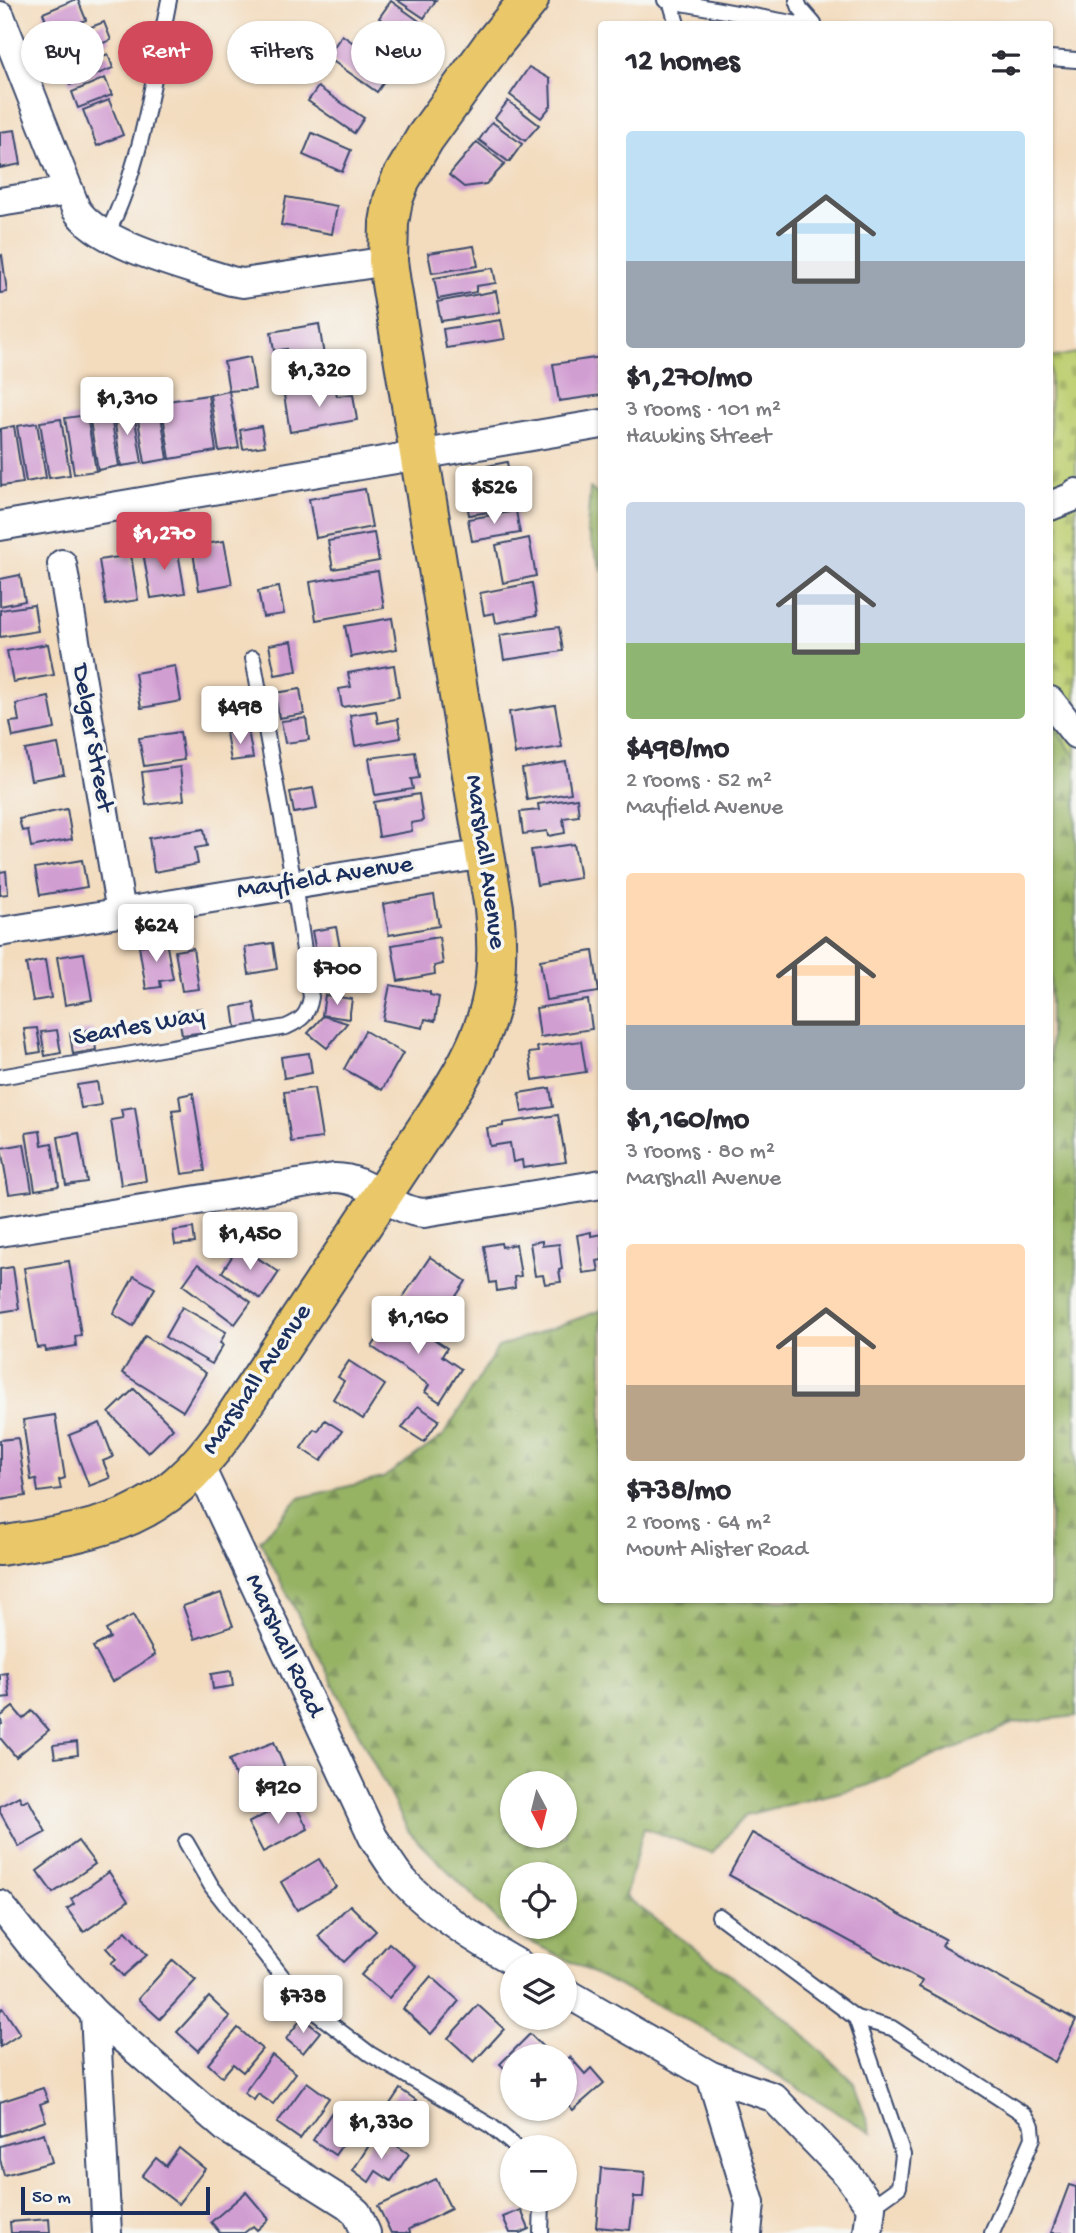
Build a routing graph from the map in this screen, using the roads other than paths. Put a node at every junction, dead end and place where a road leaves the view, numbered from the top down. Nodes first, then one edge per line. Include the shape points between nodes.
1 (169, 0) edge
2 (529, 0) edge
3 (668, 0) edge
4 (797, 0) edge
5 (0, 16) edge
6 (676, 21) edge
7 (782, 21) edge
8 (811, 21) edge
9 (1053, 58) edge
10 (1076, 61) edge
11 (69, 191) junction
12 (0, 202) edge
13 (107, 234) junction
14 (388, 261) junction
15 (598, 425) edge
16 (419, 455) junction
17 (1076, 493) edge
18 (1053, 505) edge
19 (0, 526) edge
20 (62, 565) dead end
21 (253, 658) dead end
22 (1053, 705) edge
23 (1076, 734) edge
24 (485, 854) junction
25 (294, 884) junction
26 (121, 912) junction
27 (0, 932) edge
28 (0, 1077) edge
29 (598, 1185) edge
30 (382, 1196) junction
31 (0, 1231) edge
32 (199, 1465) junction
33 (0, 1546) edge
34 (186, 1842) dead end
35 (0, 1905) edge
36 (719, 1916) dead end
37 (500, 1954) edge
38 (577, 1999) edge
39 (95, 2014) junction
40 (856, 2018) junction
41 (711, 2076) junction
42 (502, 2135) edge
43 (543, 2212) edge
44 (870, 2220) edge
45 (107, 2233) edge
46 (366, 2233) edge
47 (541, 2233) edge
48 (747, 2233) edge
49 (992, 2233) edge

1 - 13 lane via 144,127 121,205
2 - 14 main road, Marshall Avenue via 440,117 407,169 393,200
3 - 6 lane
3 - 7 lane
4 - 8 lane
5 - 11 street
9 - 10 lane
11 - 12 street
11 - 13 street via 81,217
13 - 14 street via 142,251 243,283
14 - 16 main road, Marshall Avenue
15 - 16 street
16 - 19 street
16 - 24 main road, Marshall Avenue
17 - 18 street
20 - 26 street, Delger Street
21 - 25 lane
22 - 23 street
24 - 25 street, Mayfield Avenue
24 - 30 main road, Marshall Avenue via 497,936 489,1017 466,1068
25 - 26 street, Mayfield Avenue
25 - 28 lane, Searles Way via 311,997 300,1021
26 - 27 street, Mayfield Avenue
29 - 30 street via 424,1213 402,1208
30 - 31 street via 352,1180 334,1178
30 - 32 main road, Marshall Avenue
32 - 33 main road, Marshall Avenue via 167,1494 126,1518 83,1532
32 - 37 street, Marshall Road via 373,1837 399,1875 439,1913
34 - 42 lane via 212,1887 303,2003 370,2054
35 - 39 street
36 - 40 lane
38 - 41 street
39 - 45 street
39 - 46 street via 226,2127 348,2205
40 - 44 lane via 903,2155 899,2187
40 - 49 lane via 892,2028 1025,2115 1032,2126 1033,2137
41 - 44 street via 773,2097 848,2175
41 - 48 street via 750,2203
43 - 47 lane

